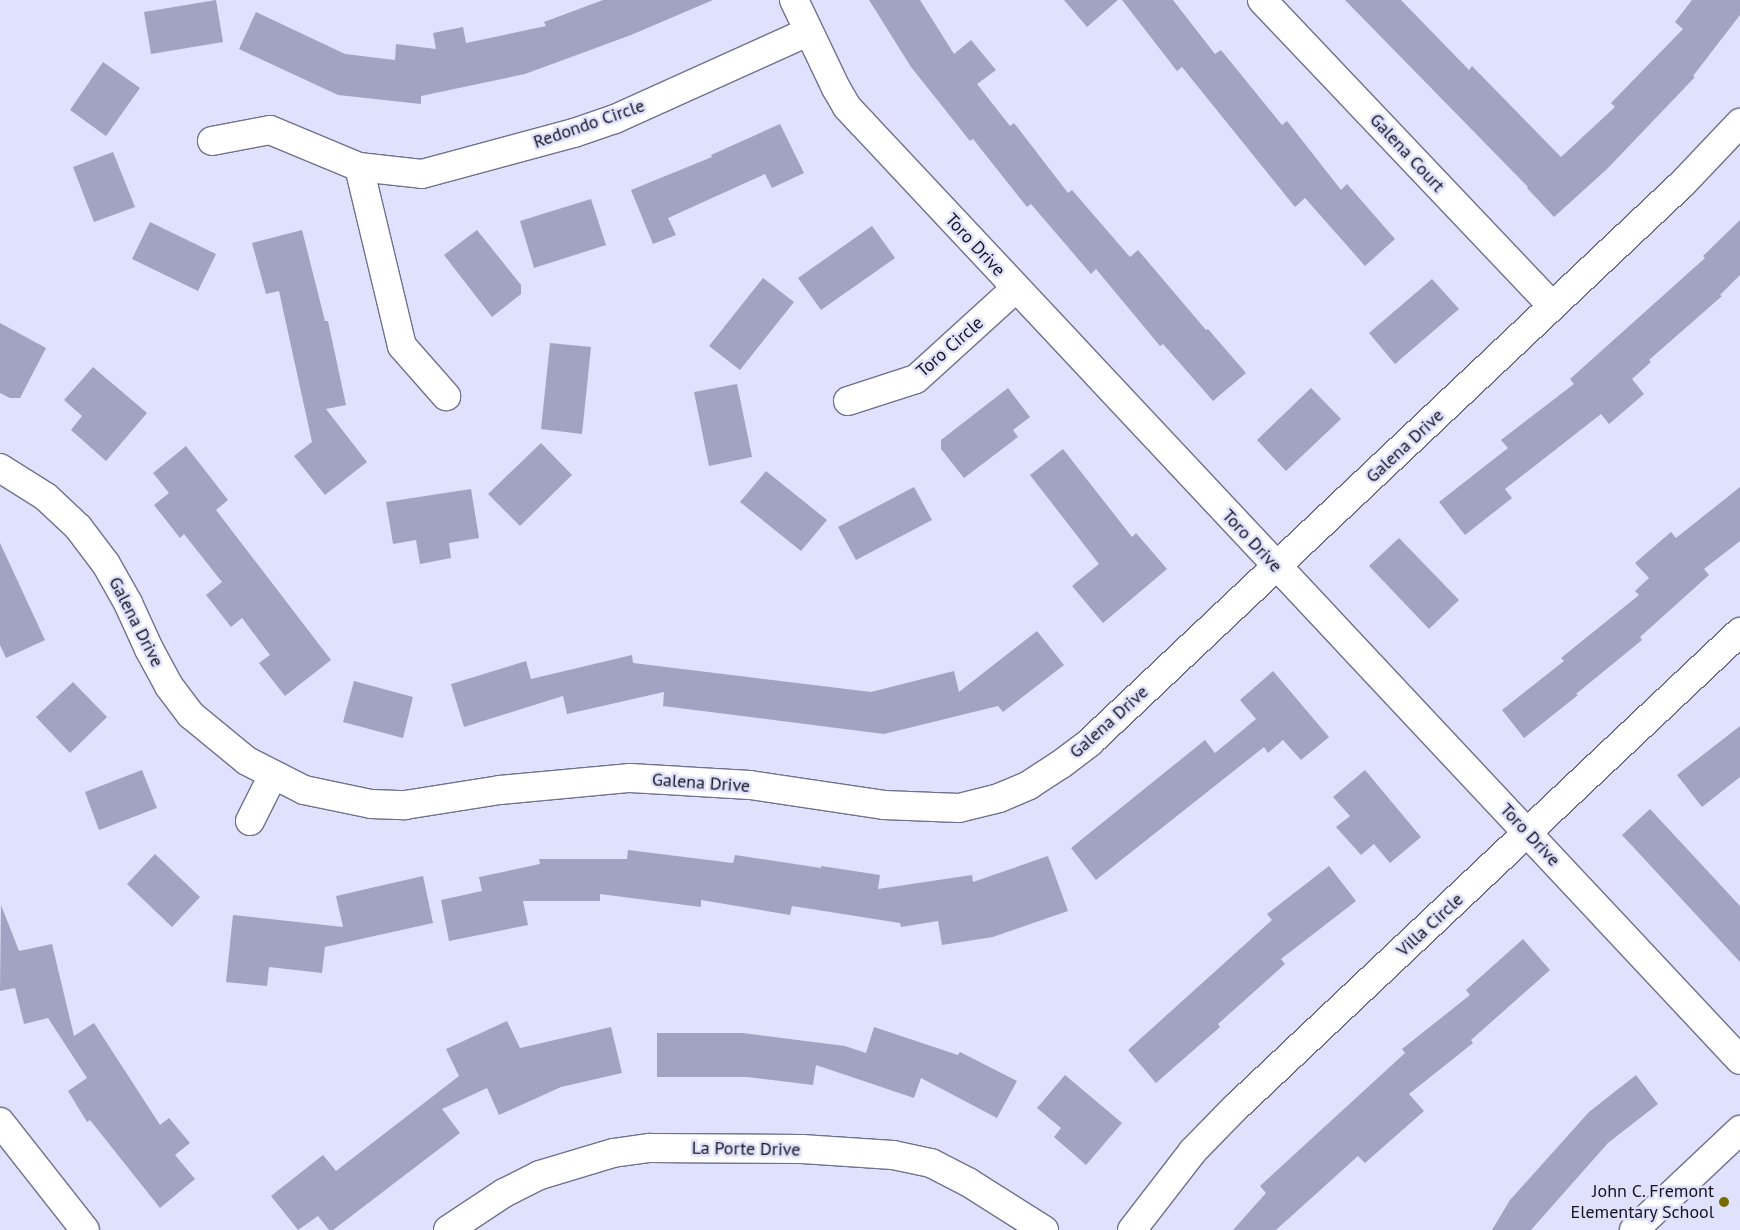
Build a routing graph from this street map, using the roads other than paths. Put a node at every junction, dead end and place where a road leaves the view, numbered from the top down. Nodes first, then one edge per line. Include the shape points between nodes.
1 (794, 0) edge
2 (1262, 0) edge
3 (808, 32) junction
4 (1740, 123) edge
5 (212, 141) dead end
6 (359, 168) junction
7 (1016, 289) junction
8 (1552, 306) junction
9 (446, 396) dead end
10 (848, 401) dead end
11 (0, 468) edge
12 (1276, 567) junction
13 (1740, 632) edge
14 (273, 775) junction
15 (250, 821) dead end
16 (1528, 833) junction
17 (1740, 1060) edge
18 (0, 1122) edge
19 (1740, 1130) edge
20 (85, 1230) edge
21 (448, 1230) edge
22 (1044, 1230) edge
23 (1132, 1230) edge
24 (1634, 1230) edge

1 - 3 street, Toro Drive
2 - 8 street, Galena Court
3 - 6 street, Redondo Circle via 615,119 574,134 422,174
3 - 7 street, Toro Drive via 847,107
4 - 8 street, Galena Drive via 1683,183
5 - 6 street, Redondo Circle via 270,130
6 - 9 street via 402,346
7 - 10 street, Toro Circle via 916,379
7 - 12 street, Toro Drive
8 - 12 street, Galena Drive
11 - 14 street, Galena Drive via 46,497 78,527 106,564 169,686 191,715 247,761
12 - 14 street, Galena Drive via 1090,742 1060,765 1029,785 999,798 959,808 884,804 750,786 630,778 510,789 405,805 371,804 304,790
12 - 16 street, Toro Drive
13 - 16 street, Villa Circle
14 - 15 street
16 - 17 street, Toro Drive
16 - 23 street, Villa Circle via 1235,1108 1193,1151
18 - 20 street
19 - 24 street
21 - 22 street, La Porte Drive via 504,1193 540,1175 613,1153 650,1148 802,1149 893,1155 931,1163

